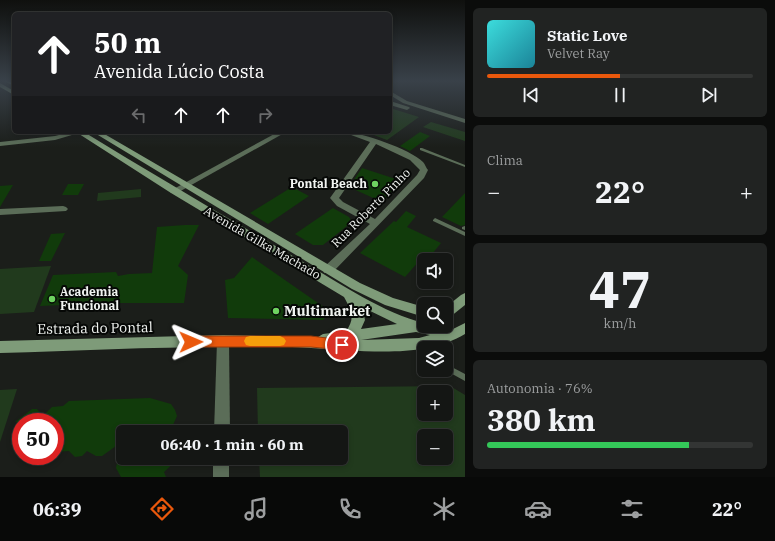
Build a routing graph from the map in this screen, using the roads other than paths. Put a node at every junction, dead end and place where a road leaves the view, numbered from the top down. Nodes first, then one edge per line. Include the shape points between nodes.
1 (392, 103) edge
2 (410, 103) edge
3 (465, 121) edge
4 (465, 126) edge
5 (71, 134) edge
6 (82, 134) edge
7 (99, 134) edge
8 (279, 134) edge
9 (352, 134) edge
10 (374, 142) junction
11 (0, 144) edge
12 (421, 149) dead end
13 (465, 166) edge
14 (186, 185) junction
15 (174, 192) junction
16 (63, 209) dead end
17 (0, 212) edge
18 (435, 220) dead end
19 (376, 223) junction
20 (465, 234) edge
21 (328, 270) junction
22 (348, 294) junction
23 (465, 298) edge
24 (453, 308) edge
25 (417, 311) edge
26 (417, 325) edge
27 (417, 327) edge
28 (465, 328) edge
29 (446, 333) edge
30 (352, 335) junction
31 (453, 335) junction
32 (223, 341) junction
33 (438, 341) edge
34 (311, 342) junction
35 (0, 347) edge
36 (417, 347) edge
37 (453, 371) edge
38 (465, 378) edge
39 (222, 425) edge
40 (221, 465) edge
41 (220, 477) edge

1 - 4 street
2 - 3 street
5 - 11 street
6 - 15 street, Avenida Gilka Machado
7 - 14 street, Avenida Gilka Machado
8 - 14 street
9 - 10 street
10 - 19 street via 334,198 340,204
10 - 19 street, Rua Roberto Pinho via 408,155 420,162 424,170
12 - 13 lane
14 - 15 street
14 - 21 street, Avenida Gilka Machado
15 - 22 street, Avenida Gilka Machado
16 - 17 street
18 - 20 lane
19 - 21 street, Rua Roberto Pinho
21 - 25 street, Avenida Gilka Machado via 384,301
22 - 26 street, Avenida Gilka Machado via 387,314
22 - 30 street via 360,320
23 - 24 street
27 - 30 street
28 - 31 street
29 - 31 street, Avenida Gilka Machado
30 - 34 street
31 - 33 street
32 - 34 street, Estrada do Pontal
32 - 35 street, Estrada do Pontal
32 - 39 street
34 - 36 street
37 - 38 lane
40 - 41 street

